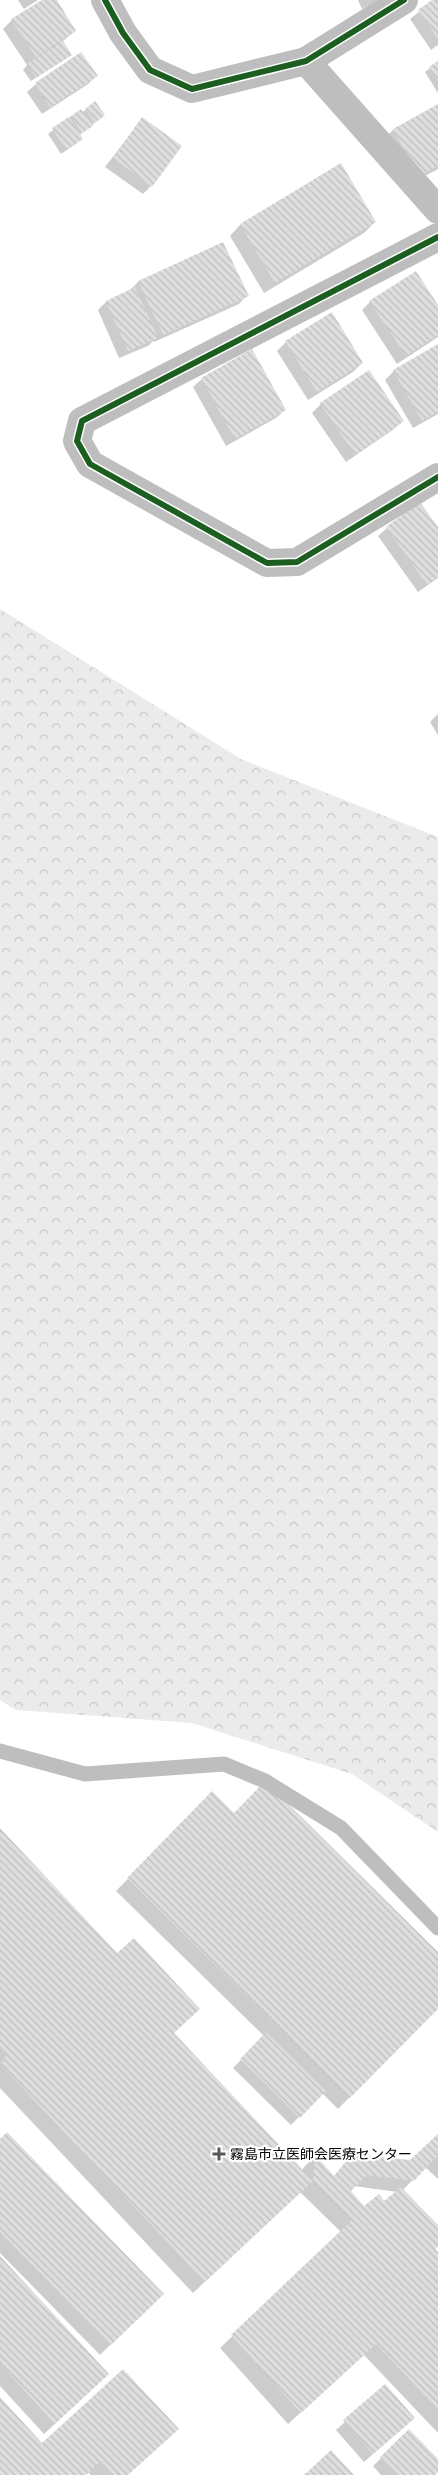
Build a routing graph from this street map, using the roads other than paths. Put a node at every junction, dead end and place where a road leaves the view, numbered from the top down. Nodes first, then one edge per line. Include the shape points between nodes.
1 (105, 0) edge
2 (404, 0) edge
3 (306, 62) junction
4 (438, 210) edge
5 (438, 237) edge
6 (438, 477) edge
7 (0, 1751) edge
8 (438, 1928) edge

1 - 3 street via 123,33 150,70 192,89
2 - 3 street
3 - 4 street
5 - 6 street via 82,421 77,441 90,464 267,563 297,562
7 - 8 lane via 85,1774 224,1764 265,1781 341,1828

